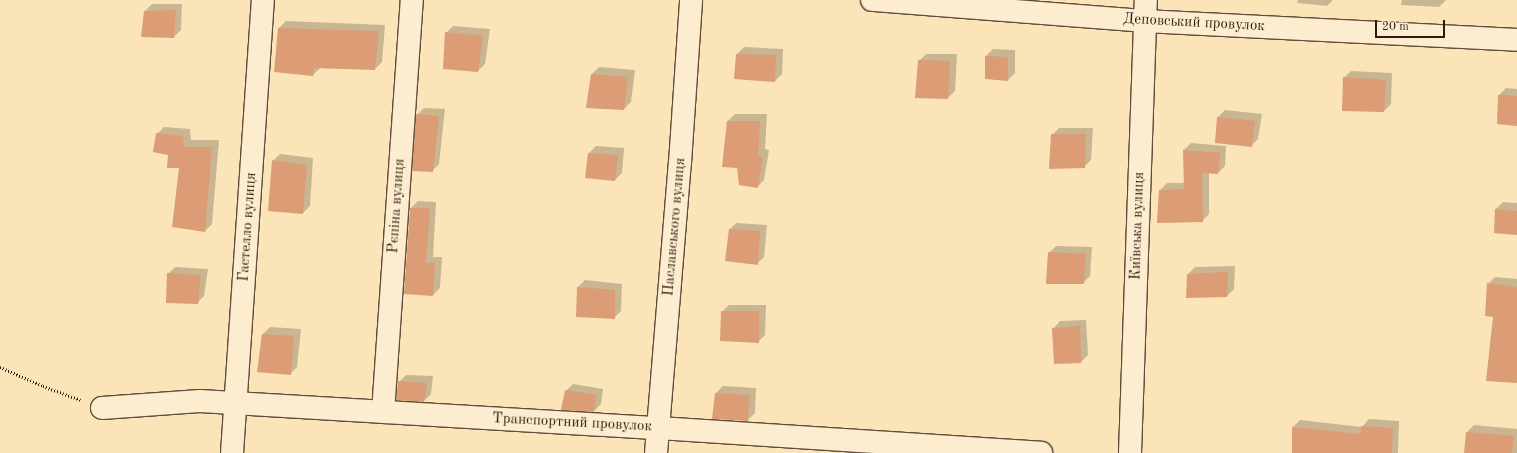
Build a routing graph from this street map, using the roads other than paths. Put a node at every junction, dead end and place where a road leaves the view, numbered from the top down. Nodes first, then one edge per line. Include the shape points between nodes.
1 (263, 0) edge
2 (412, 0) edge
3 (690, 0) edge
4 (872, 0) edge
5 (1145, 10) edge
6 (1517, 40) edge
7 (236, 403) junction
8 (102, 408) road end
9 (383, 412) junction
10 (658, 428) junction
11 (232, 453) edge
12 (656, 453) edge
13 (1041, 453) edge
14 (1130, 453) edge

1 - 7 street, Гастелло вулиця
2 - 9 street, Рєпіна вулиця
3 - 10 street, Паславського вулиця via 680,163
4 - 5 street, Деповський провулок
5 - 6 street, Деповський провулок
5 - 14 street, Київська вулиця
7 - 8 street, Транспортний провулок via 200,401
7 - 9 street, Транспортний провулок
7 - 11 street, Гастелло вулиця
9 - 10 street, Транспортний провулок
10 - 12 street, Паславського вулиця
10 - 13 street, Транспортний провулок

